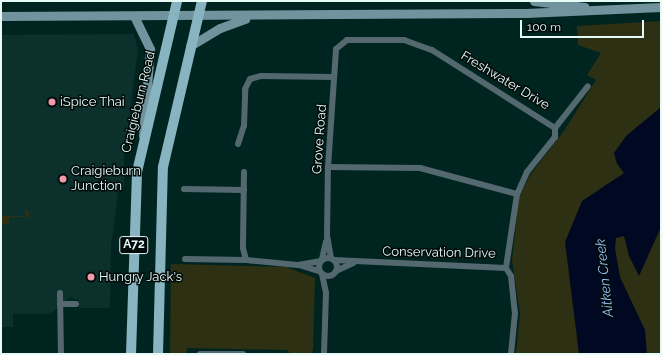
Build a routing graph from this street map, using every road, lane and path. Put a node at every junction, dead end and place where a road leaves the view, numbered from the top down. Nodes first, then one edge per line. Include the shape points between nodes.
1 (177, 1) edge
2 (202, 1) edge
3 (534, 1) edge
4 (661, 7) edge
5 (617, 10) junction
6 (1, 16) edge
7 (134, 16) junction
8 (198, 16) junction
9 (251, 16) junction
10 (174, 17) junction
11 (339, 43) joint
12 (190, 46) junction
13 (334, 77) junction
14 (588, 86) dead end
15 (555, 128) junction
16 (143, 137) junction
17 (238, 144) dead end
18 (328, 167) junction
19 (244, 172) dead end
20 (184, 189) dead end
21 (244, 190) junction
22 (517, 194) junction
23 (327, 237) junction
24 (185, 259) dead end
25 (333, 259) junction
26 (246, 260) junction
27 (321, 260) junction
28 (355, 262) junction
29 (298, 265) junction
30 (506, 268) junction
31 (336, 271) junction
32 (320, 272) junction
33 (330, 276) junction
34 (326, 293) junction
35 (60, 294) dead end
36 (60, 304) junction
37 (76, 304) dead end
38 (61, 354) edge
39 (131, 354) edge
40 (158, 354) edge
41 (200, 354) edge
42 (243, 354) edge
43 (324, 354) edge
44 (511, 354) edge

1 - 10 main road, Craigieburn Road / A72
2 - 8 main road, A72
3 - 5 main road
4 - 5 main road
5 - 9 main road
6 - 7 main road
7 - 10 main road
7 - 16 main road via 150,49
8 - 9 main road
8 - 10 main road
8 - 12 main road, A72
9 - 12 main road via 220,28
10 - 16 main road, Craigieburn Road / A72
11 - 13 street, Grove Road
11 - 15 street, Freshwater Drive via 404,40 421,44
12 - 40 main road, A72 via 163,167
13 - 17 street via 261,76 250,79 245,89 244,126
13 - 18 street, Grove Road
14 - 15 street
15 - 22 street, Freshwater Drive via 555,137 527,172
16 - 39 main road, Craigieburn Road / A72 via 135,190
18 - 22 street via 420,168
18 - 23 street, Grove Road
19 - 21 street
20 - 21 street
21 - 26 street via 243,248
22 - 30 street, Freshwater Drive
23 - 25 street, Grove Road
23 - 27 street, Grove Road
24 - 26 street
25 - 27 street, Conservation Drive
25 - 28 street, Conservation Drive
25 - 31 street, Grove Road
26 - 29 street
27 - 29 street, Conservation Drive
27 - 32 street, Grove Road
28 - 30 street, Conservation Drive
28 - 31 street, Conservation Drive
29 - 32 street
30 - 44 street, Conservation Drive via 511,276 515,313
31 - 33 street, Conservation Drive
32 - 33 street
32 - 34 street
33 - 34 street
34 - 43 street
35 - 36 street
36 - 37 street
36 - 38 street
41 - 42 street

